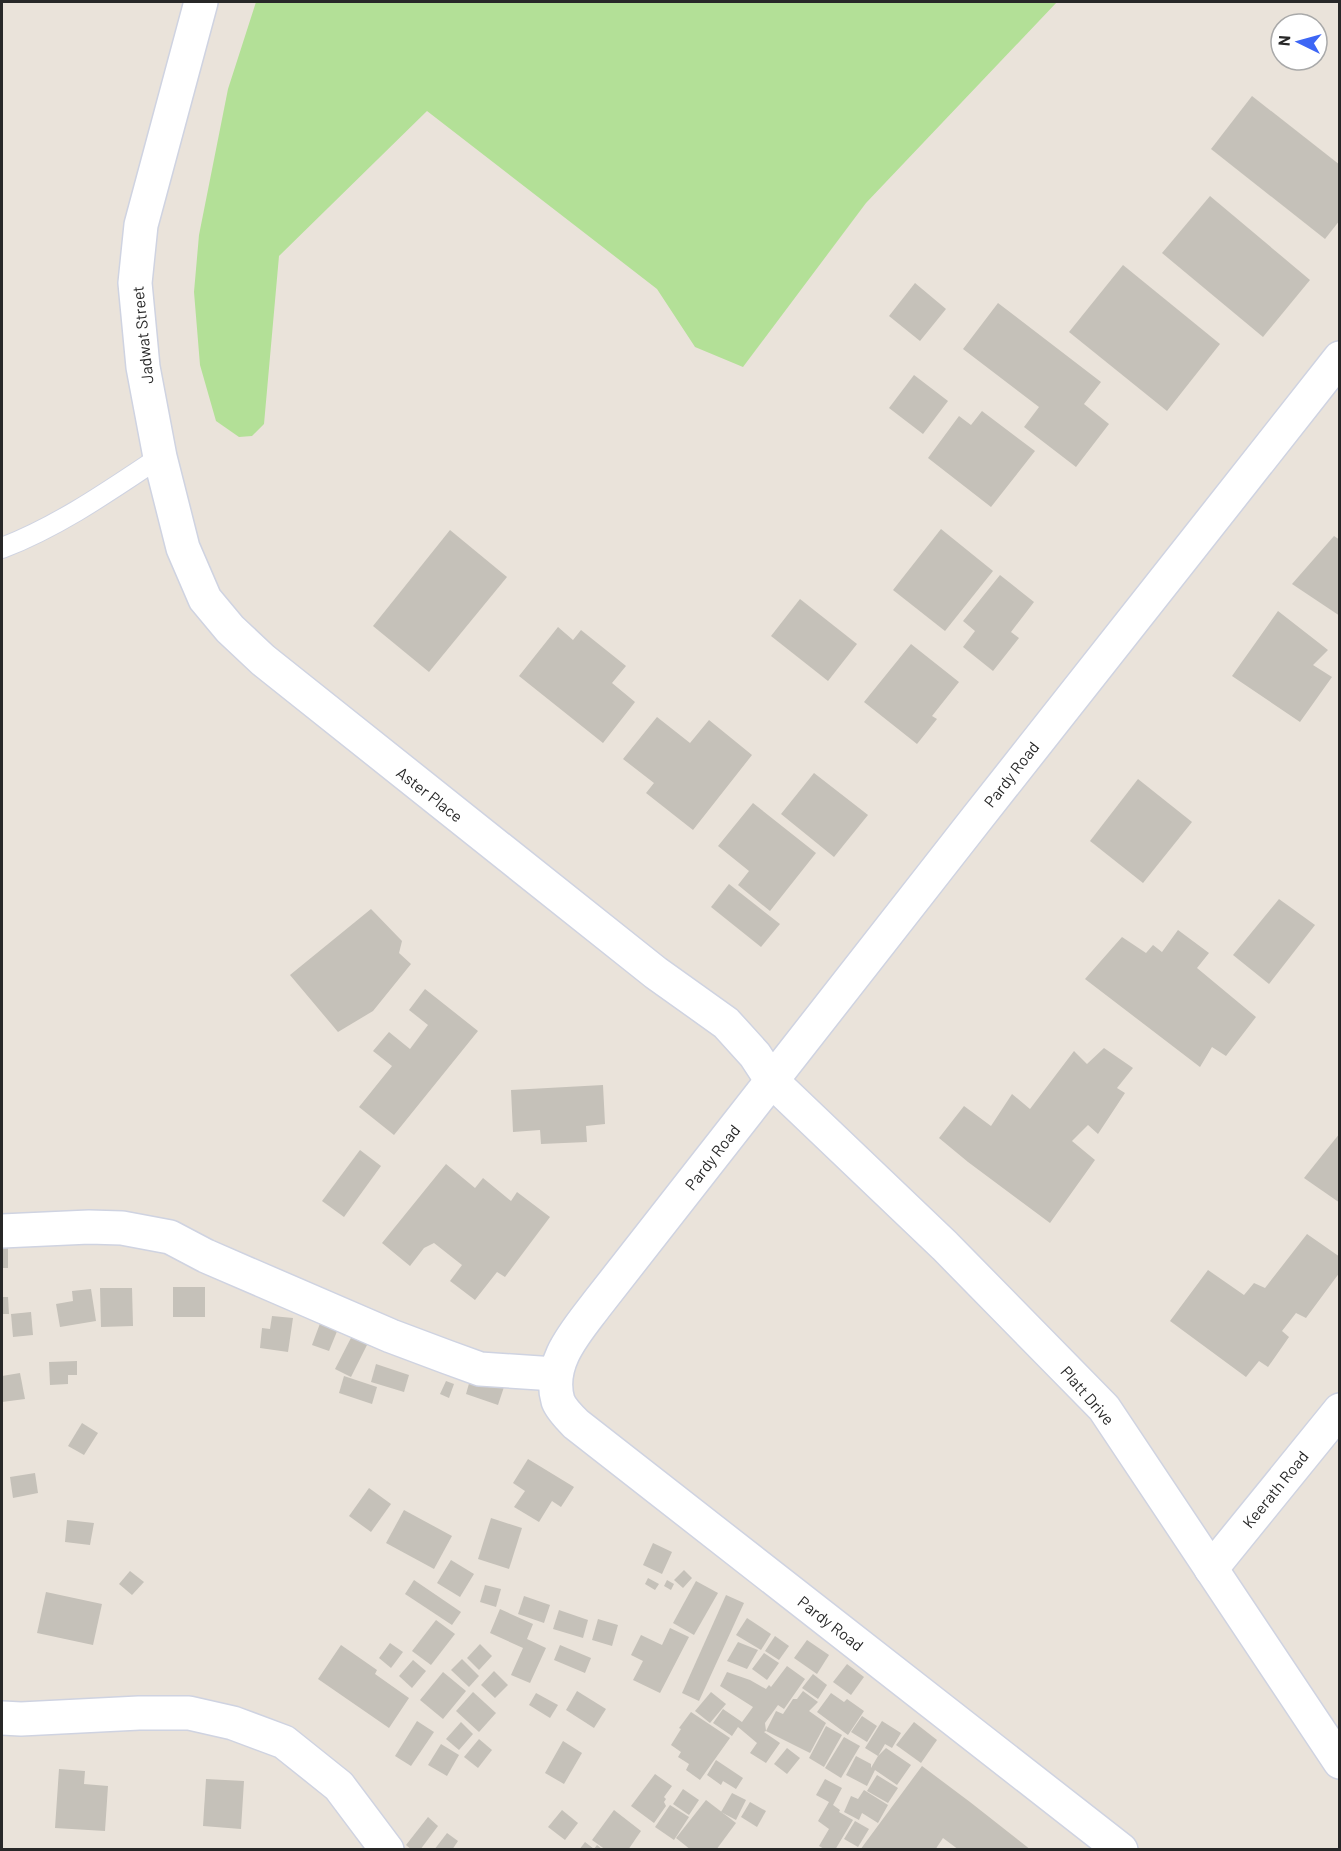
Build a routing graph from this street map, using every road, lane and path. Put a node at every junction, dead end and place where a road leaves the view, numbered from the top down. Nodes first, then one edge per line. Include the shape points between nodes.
1 (201, 2) edge
2 (1340, 358) edge
3 (160, 457) junction
4 (2, 548) edge
5 (772, 1081) junction
6 (2, 1231) edge
7 (555, 1374) junction
8 (1340, 1410) edge
9 (1211, 1569) junction
10 (2, 1718) edge
11 (1340, 1762) edge
12 (387, 1850) edge
13 (1121, 1850) edge

1 - 3 street, Jadwat Street via 141,225 135,282 143,368
2 - 5 street, Pardy Road
3 - 4 lane via 96,500
3 - 5 street, Aster Place via 183,548 205,599 230,629 263,660 656,973 726,1023
5 - 7 street, Pardy Road via 566,1346
5 - 9 street, Platt Drive via 945,1246 1104,1408
6 - 7 street via 111,1228 170,1237 206,1256 447,1357 480,1368
7 - 13 street, Pardy Road via 559,1403 576,1424
8 - 9 street, Keerath Road
9 - 11 street, Platt Drive
10 - 12 street via 189,1713 233,1723 284,1742 339,1786

